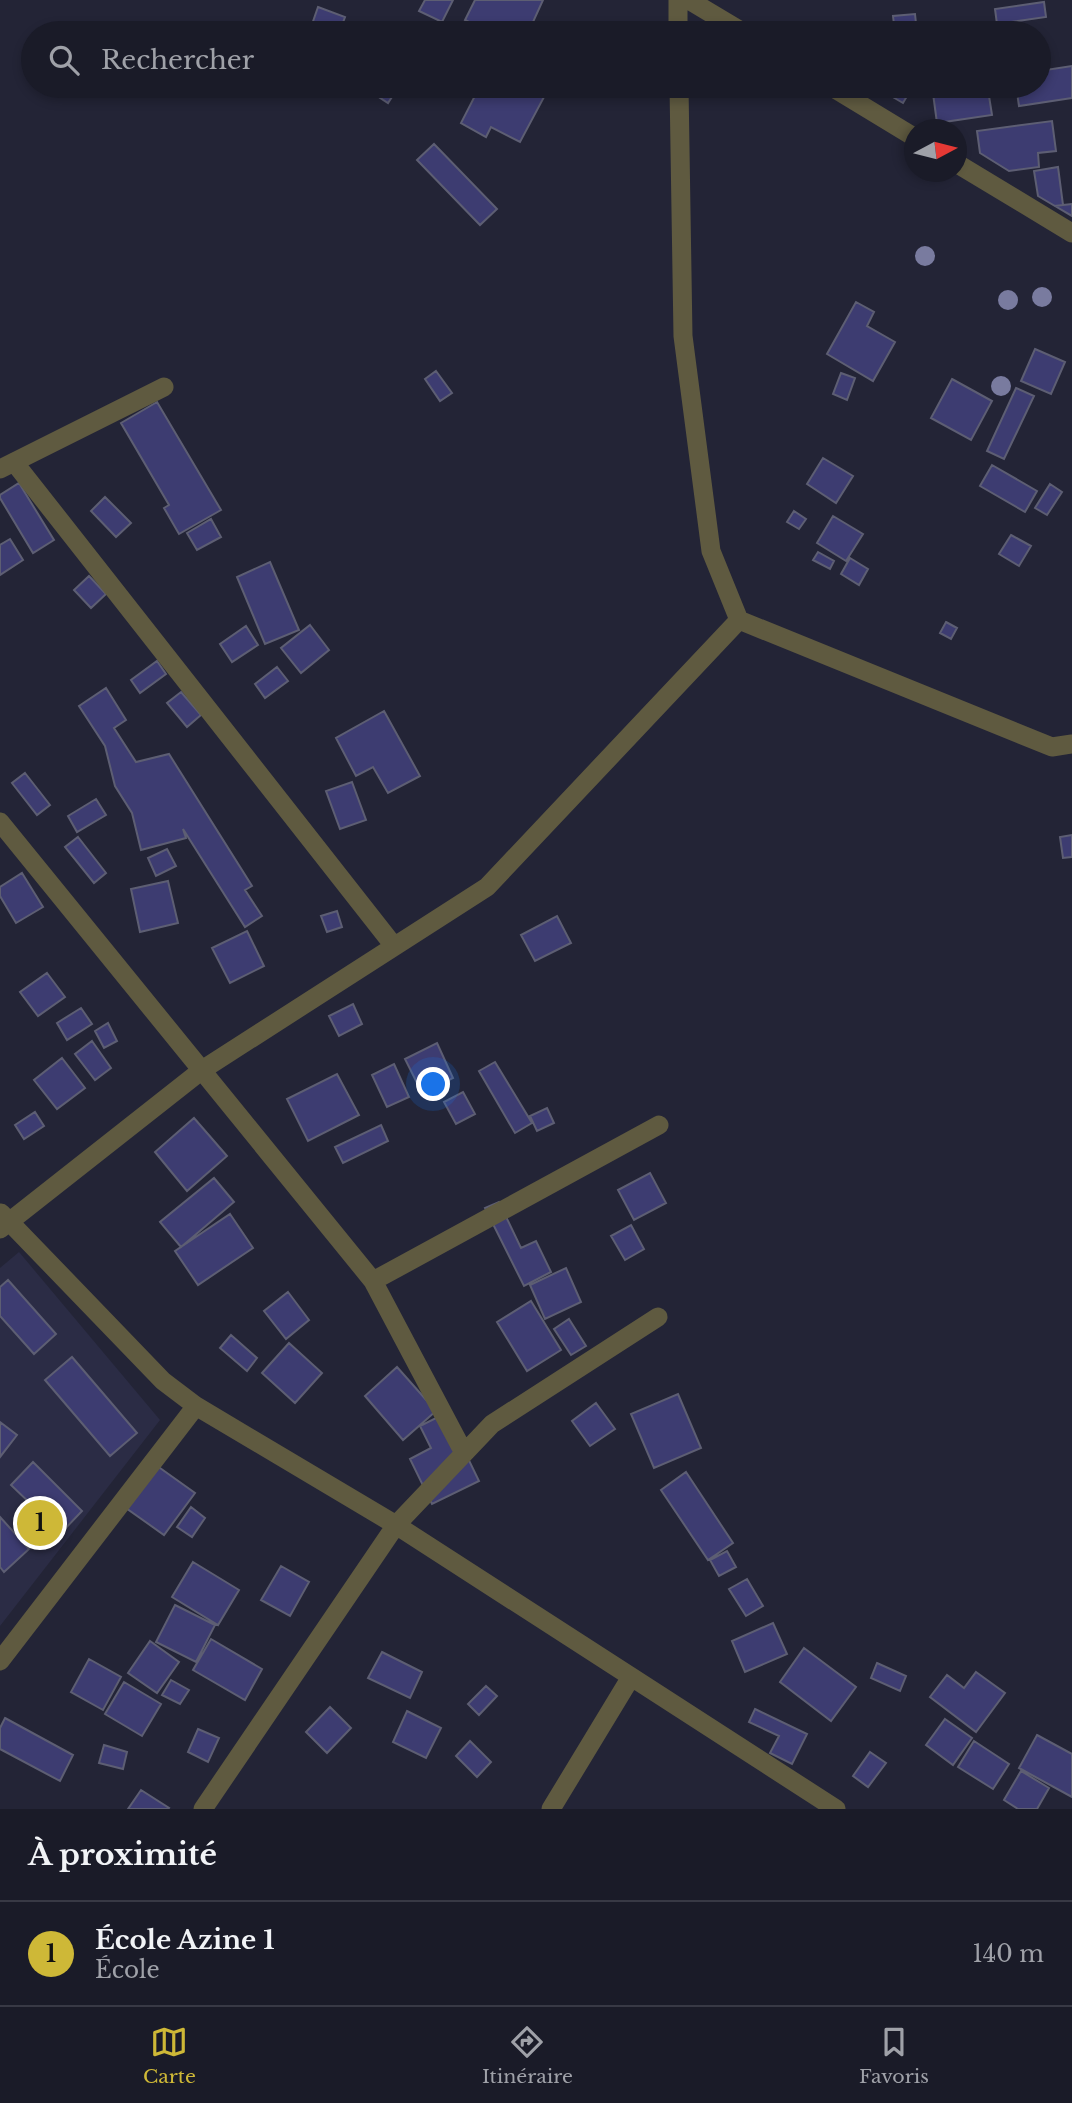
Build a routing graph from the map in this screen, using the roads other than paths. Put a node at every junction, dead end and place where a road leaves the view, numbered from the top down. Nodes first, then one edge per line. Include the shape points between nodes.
1 (678, 0) edge
2 (689, 0) edge
3 (710, 7) edge
4 (678, 21) edge
5 (728, 21) edge
6 (679, 98) edge
7 (850, 98) edge
8 (904, 130) edge
9 (967, 169) edge
10 (1072, 233) edge
11 (164, 387) dead end
12 (7, 466) edge
13 (739, 620) junction
14 (1072, 744) edge
15 (0, 822) edge
16 (394, 946) junction
17 (202, 1070) junction
18 (659, 1125) dead end
19 (3, 1221) edge
20 (373, 1281) junction
21 (658, 1317) dead end
22 (196, 1406) junction
23 (464, 1453) junction
24 (396, 1525) junction
25 (0, 1661) edge
26 (631, 1677) junction
27 (203, 1809) edge
28 (551, 1809) edge
29 (836, 1809) edge

1 - 4 street
2 - 3 street
3 - 5 street
6 - 13 street via 683,336 711,551
7 - 8 street
9 - 10 street
11 - 12 street
12 - 16 street
13 - 14 street via 1052,747
13 - 16 street via 487,887
15 - 17 street
16 - 17 street
17 - 19 street
17 - 20 street
18 - 20 street
19 - 22 street via 163,1381
20 - 23 street
21 - 23 street via 492,1424
22 - 24 street
22 - 25 street
23 - 24 street
24 - 26 street
24 - 27 street
26 - 28 street
26 - 29 street

